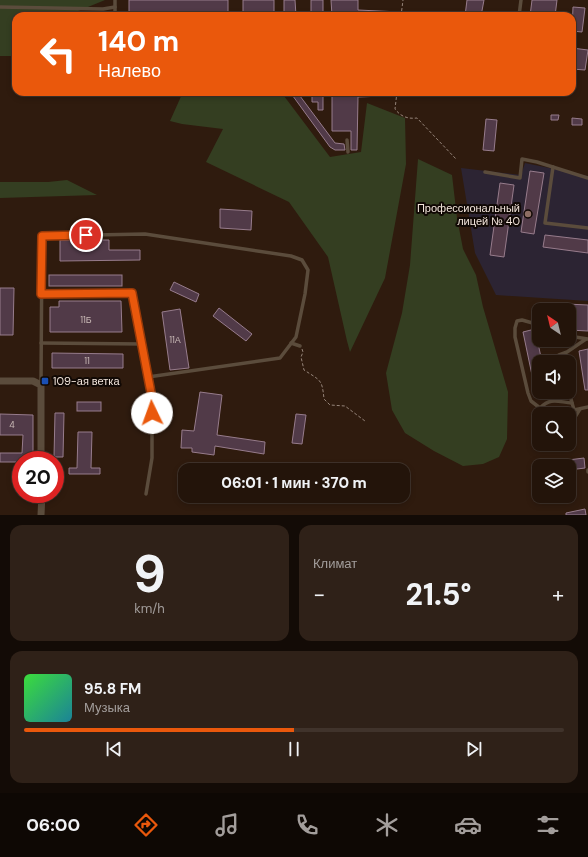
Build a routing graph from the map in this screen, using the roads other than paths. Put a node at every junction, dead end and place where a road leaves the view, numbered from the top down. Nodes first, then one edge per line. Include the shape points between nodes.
1 (115, 0) edge
2 (520, 0) edge
3 (0, 7) edge
4 (115, 8) junction
5 (115, 12) edge
6 (519, 12) edge
7 (347, 140) dead end
8 (348, 152) dead end
9 (553, 167) junction
10 (485, 172) dead end
11 (588, 178) edge
12 (588, 228) edge
13 (41, 294) junction
14 (532, 323) edge
15 (576, 337) edge
16 (587, 339) edge
17 (41, 343) junction
18 (142, 344) junction
19 (291, 344) junction
20 (300, 346) road end
21 (559, 355) edge
22 (148, 377) junction
23 (0, 380) edge
24 (41, 385) junction
25 (571, 399) edge
26 (572, 403) junction
27 (539, 407) edge
28 (541, 407) edge
29 (588, 407) edge
30 (580, 409) junction
31 (576, 415) edge
32 (41, 451) edge
33 (146, 494) dead end
34 (42, 503) edge
35 (41, 515) edge

1 - 4 lane
2 - 6 lane
3 - 4 lane
4 - 5 lane
7 - 8 lane
9 - 10 lane via 522,160 520,178
9 - 11 lane
9 - 12 lane via 545,222
13 - 17 lane
13 - 18 lane via 132,293
13 - 19 lane via 42,236 145,234 291,256 302,260 308,270 296,337
14 - 27 lane via 517,321 515,337 528,393 531,401
15 - 16 lane
16 - 21 lane
17 - 18 lane
17 - 24 lane
18 - 22 lane
19 - 20 lane
19 - 22 lane via 280,358
22 - 33 lane via 152,398 152,458
23 - 24 street via 33,381
24 - 32 street
25 - 26 lane
26 - 28 lane via 552,401
26 - 30 lane via 574,410
29 - 30 lane
30 - 31 lane
34 - 35 street

